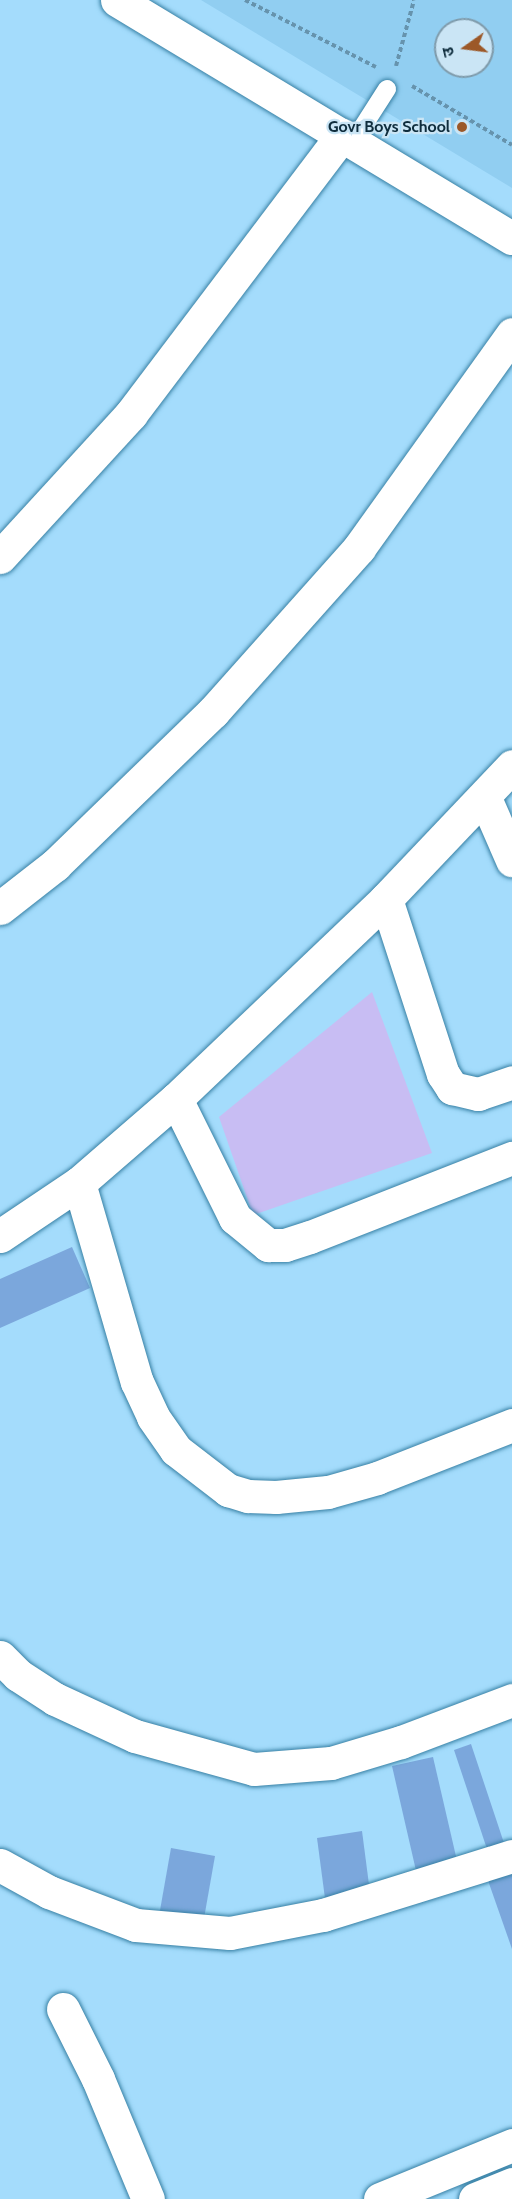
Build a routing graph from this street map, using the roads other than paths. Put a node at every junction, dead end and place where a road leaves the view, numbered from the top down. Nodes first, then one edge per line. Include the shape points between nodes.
1 (117, 0) edge
2 (387, 89) road end
3 (347, 138) junction
4 (512, 238) edge
5 (512, 334) edge
6 (0, 557) edge
7 (512, 766) edge
8 (485, 798) junction
9 (512, 860) edge
10 (386, 899) junction
11 (0, 908) edge
12 (512, 1082) edge
13 (176, 1099) junction
14 (512, 1158) edge
15 (79, 1183) junction
16 (0, 1236) edge
17 (512, 1425) edge
18 (0, 1657) edge
19 (512, 1700) edge
20 (512, 1856) edge
21 (1, 1867) edge
22 (63, 2009) dead end
23 (512, 2145) edge
24 (512, 2184) edge
25 (148, 2199) edge
26 (380, 2199) edge
27 (475, 2199) edge

1 - 3 street
2 - 3 lane
3 - 4 street
3 - 6 street via 131,414
5 - 11 street via 344,565 213,712 55,865
7 - 8 street
8 - 9 street
8 - 10 street
10 - 12 street via 443,1074 452,1088 478,1094
10 - 13 street
13 - 14 street via 235,1218 268,1245 285,1245 310,1237
13 - 15 street
15 - 16 street
15 - 17 street via 134,1372 153,1417 176,1450 228,1490 248,1496 276,1497 328,1492 377,1478
18 - 19 street via 18,1675 55,1699 135,1736 254,1768 331,1763 401,1742
20 - 21 street via 323,1915 230,1933 136,1925 50,1892
22 - 25 street
23 - 26 street
24 - 27 street

